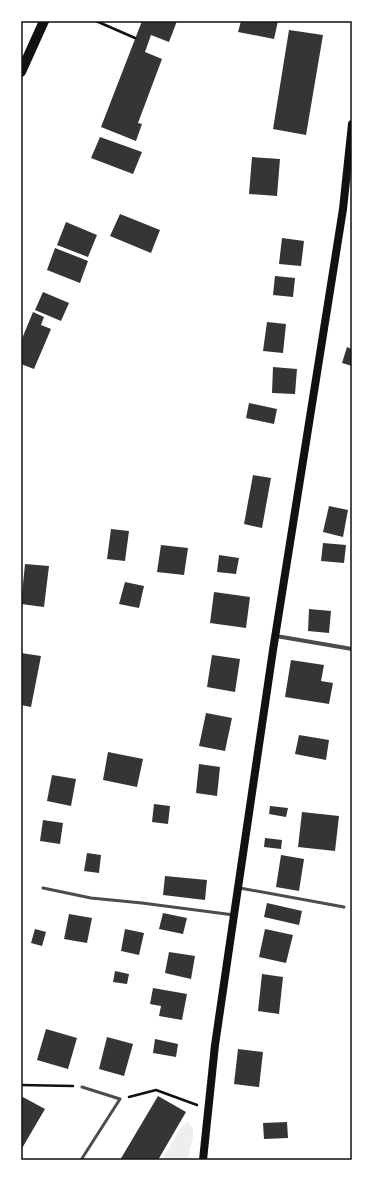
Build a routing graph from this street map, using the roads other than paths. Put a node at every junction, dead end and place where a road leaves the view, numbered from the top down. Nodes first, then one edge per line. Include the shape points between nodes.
1 (44, 21) edge
2 (21, 72) edge
3 (352, 124) edge
4 (276, 636) junction
5 (352, 649) edge
6 (43, 888) dead end
7 (238, 888) junction
8 (344, 907) dead end
9 (234, 915) junction
10 (82, 1086) road end
11 (81, 1160) edge
12 (203, 1160) edge

1 - 2 main road
3 - 4 main road via 343,209
4 - 5 street
4 - 7 main road
6 - 9 lane via 91,898
7 - 8 lane
7 - 9 main road
9 - 12 main road via 215,1046
10 - 11 lane via 120,1099

